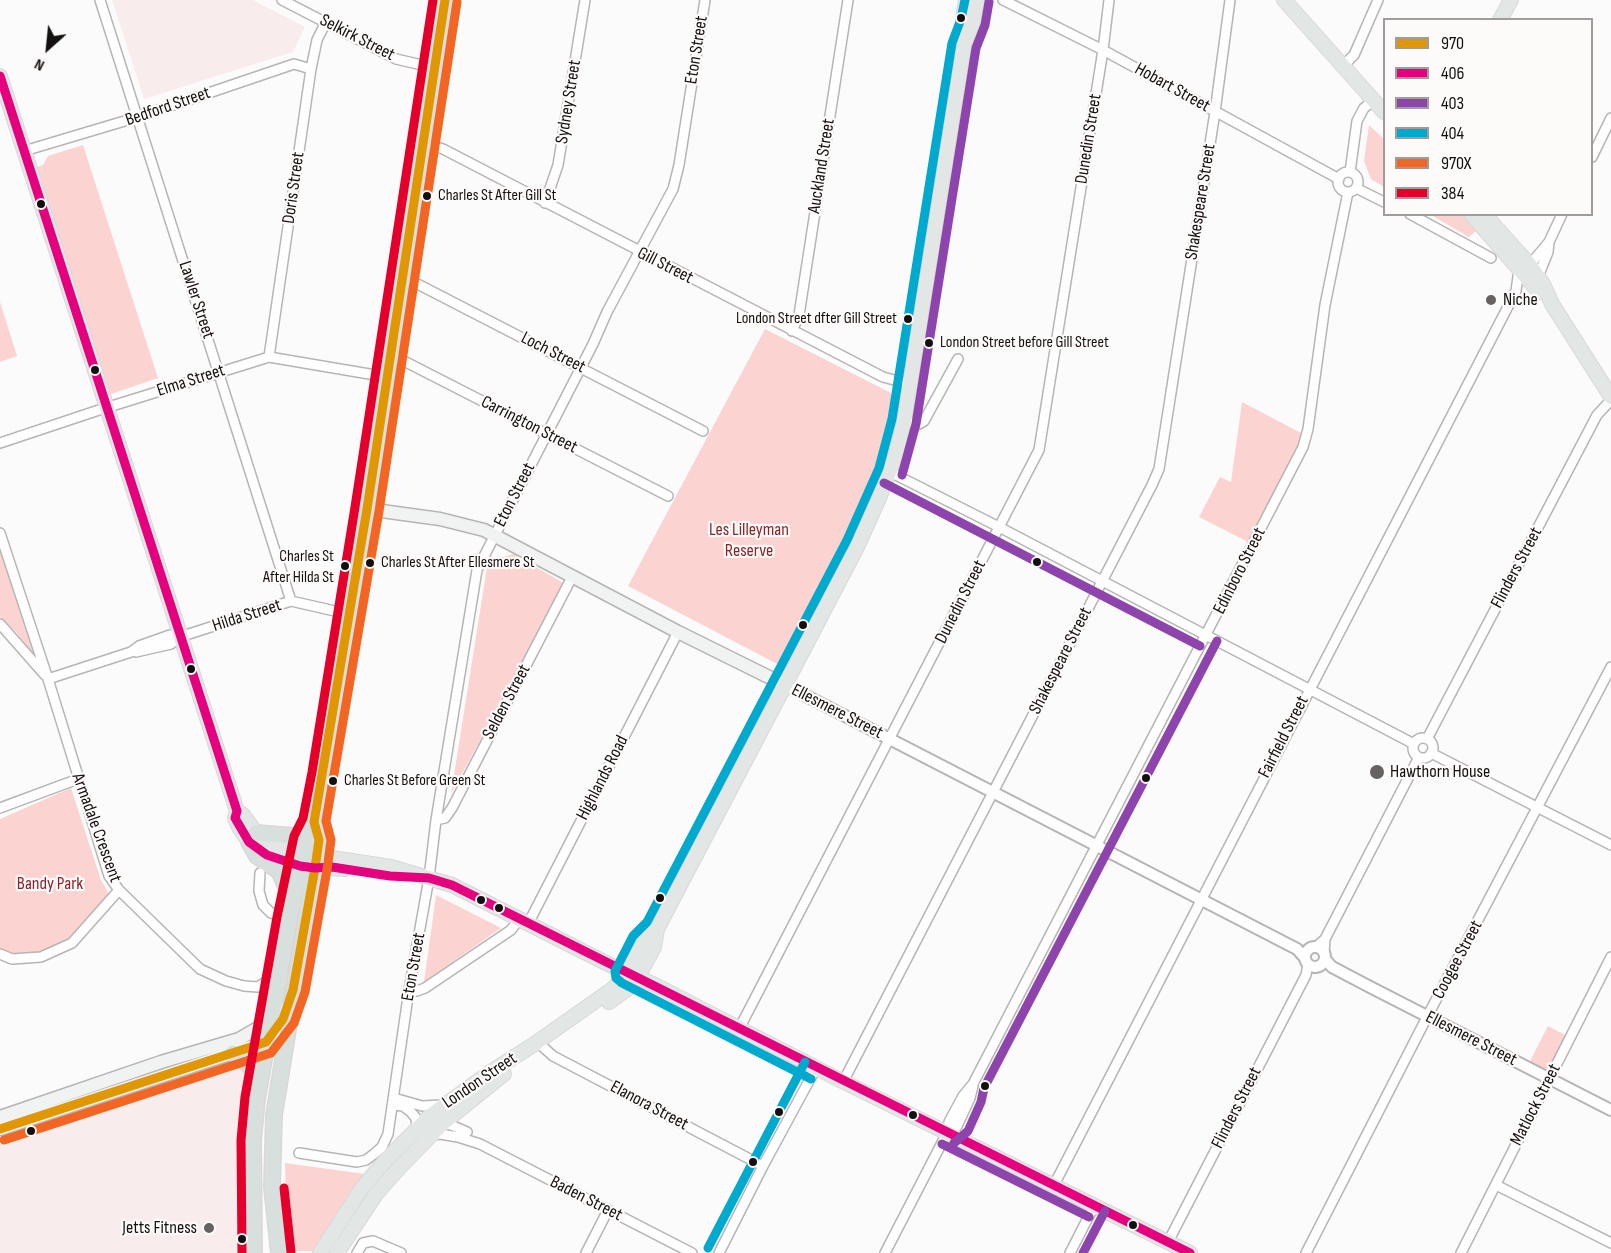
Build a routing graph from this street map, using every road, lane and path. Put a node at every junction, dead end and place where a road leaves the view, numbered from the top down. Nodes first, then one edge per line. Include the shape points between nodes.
1 (100, 0) edge
2 (282, 0) edge
3 (445, 0) edge
4 (585, 0) edge
5 (705, 0) edge
6 (848, 0) edge
7 (966, 0) edge
8 (977, 0) edge
9 (1003, 0) edge
10 (1109, 0) edge
11 (1230, 0) edge
12 (1284, 0) edge
13 (1378, 0) edge
14 (1510, 0) edge
15 (1501, 18) edge
16 (326, 22) junction
17 (964, 45) junction
18 (1103, 50) junction
19 (1343, 66) junction
20 (435, 68) junction
21 (311, 69) junction
22 (1, 80) edge
23 (1374, 100) junction
24 (1383, 111) edge
25 (1215, 112) junction
26 (138, 117) junction
27 (1611, 118) edge
28 (423, 143) junction
29 (24, 151) junction
30 (1593, 155) edge
31 (1350, 172) junction
32 (1339, 179) junction
33 (1352, 190) junction
34 (1383, 202) edge
35 (545, 203) junction
36 (1414, 216) edge
37 (1473, 216) edge
38 (1486, 216) edge
39 (1561, 216) edge
40 (1549, 242) junction
41 (640, 252) junction
42 (1491, 258) dead end
43 (1524, 267) junction
44 (402, 276) junction
45 (1535, 281) junction
46 (1516, 291) junction
47 (792, 331) junction
48 (390, 356) junction
49 (269, 357) junction
50 (958, 359) dead end
51 (580, 368) junction
52 (219, 372) junction
53 (387, 377) junction
54 (909, 384) junction
55 (1611, 398) edge
56 (106, 408) junction
57 (904, 422) junction
58 (703, 431) dead end
59 (545, 434) junction
60 (0, 443) edge
61 (890, 472) junction
62 (668, 496) dead end
63 (367, 509) junction
64 (999, 527) junction
65 (0, 533) edge
66 (494, 535) junction
67 (572, 577) junction
68 (1102, 582) junction
69 (291, 602) junction
70 (348, 614) junction
71 (0, 624) edge
72 (678, 632) junction
73 (180, 634) junction
74 (1206, 635) junction
75 (1611, 667) edge
76 (48, 680) junction
77 (785, 685) junction
78 (1309, 690) junction
79 (891, 739) junction
80 (1427, 739) junction
81 (1414, 744) junction
82 (1431, 753) junction
83 (1419, 757) junction
84 (78, 779) junction
85 (994, 792) junction
86 (1539, 807) junction
87 (0, 808) edge
88 (436, 820) junction
89 (314, 822) junction
90 (252, 838) junction
91 (1097, 845) junction
92 (1611, 845) edge
93 (309, 860) junction
94 (260, 873) dead end
95 (429, 878) junction
96 (119, 890) junction
97 (1201, 900) junction
98 (293, 903) junction
99 (289, 919) junction
100 (523, 921) junction
101 (0, 954) edge
102 (1611, 957) edge
103 (1316, 960) junction
104 (633, 974) junction
105 (1607, 976) edge
106 (273, 978) junction
107 (293, 990) junction
108 (409, 990) junction
109 (271, 1013) junction
110 (1427, 1017) junction
111 (739, 1029) junction
112 (266, 1042) junction
113 (541, 1044) junction
114 (233, 1053) junction
115 (816, 1068) junction
116 (133, 1078) junction
117 (261, 1078) junction
118 (1550, 1079) junction
119 (843, 1082) junction
120 (393, 1102) junction
121 (444, 1105) junction
122 (459, 1110) junction
123 (1611, 1110) edge
124 (0, 1117) edge
125 (443, 1123) junction
126 (0, 1129) edge
127 (415, 1131) junction
128 (467, 1132) junction
129 (947, 1133) junction
130 (431, 1135) junction
131 (480, 1144) junction
132 (299, 1153) dead end
133 (763, 1166) junction
134 (1053, 1185) junction
135 (1496, 1185) junction
136 (1094, 1206) junction
137 (608, 1209) junction
138 (1168, 1242) junction
139 (1611, 1243) edge
140 (281, 1250) edge
141 (254, 1253) edge
142 (320, 1253) edge
143 (336, 1253) edge
144 (357, 1253) edge
145 (401, 1253) edge
146 (586, 1253) edge
147 (692, 1253) edge
148 (719, 1253) edge
149 (885, 1253) edge
150 (1070, 1253) edge
151 (1190, 1253) edge
152 (1306, 1253) edge
153 (1461, 1253) edge

1 - 26 street, Lawler Street
2 - 16 street, Selkirk Street
3 - 20 highway
4 - 35 street, Sydney Street via 558,165
5 - 41 street, Eton Street via 673,189
6 - 47 street, Auckland Street via 799,315
7 - 17 main road, London Street
8 - 17 main road, London Street
9 - 18 street, Hobart Street
10 - 18 street, Dunedin Street
11 - 25 street, Shakespeare Street
12 - 19 main road
13 - 19 street via 1354,55
14 - 15 main road
16 - 20 street, Selkirk Street via 396,59
16 - 21 street, Doris Street via 317,40
17 - 54 main road, London Street
18 - 25 street, Hobart Street
18 - 64 street, Dunedin Street via 1042,441
19 - 23 main road
20 - 28 highway
21 - 26 street, Bedford Street via 294,64
21 - 49 street, Doris Street
22 - 29 main road
23 - 24 main road
23 - 31 street via 1357,121
25 - 32 street, Hobart Street
25 - 68 street, Shakespeare Street via 1159,469
26 - 29 street, Bedford Street
26 - 52 street, Lawler Street
27 - 30 street
28 - 35 street, Gill Street via 443,149
28 - 44 highway
29 - 56 main road
31 - 32 street
31 - 33 street via 1358,179
32 - 33 street via 1339,186
33 - 34 street
33 - 74 street, Edinboro Street via 1325,305 1304,447
35 - 41 street, Gill Street
36 - 42 street
37 - 43 main road
38 - 43 main road
39 - 40 street
40 - 43 street
40 - 45 street
41 - 47 street, Gill Street
41 - 51 street, Eton Street
43 - 45 main road
43 - 46 street, Fairfield Street
44 - 48 highway
44 - 51 street, Loch Street
45 - 46 street, Fairfield Street
45 - 55 main road
46 - 78 street, Fairfield Street
47 - 54 street, Gill Street via 883,377
48 - 53 highway
48 - 59 street, Carrington Street
49 - 52 street, Elma Street
49 - 53 street, Elma Street
50 - 57 street via 924,421
51 - 58 street, Loch Street
51 - 59 street, Eton Street
52 - 56 street, Elma Street
52 - 69 street, Lawler Street
53 - 63 highway
54 - 57 main road, London Street
55 - 80 street, Flinders Street via 1597,415
56 - 60 street, Elma Street
56 - 73 main road
57 - 61 main road, London Street
59 - 62 street, Carrington Street
59 - 66 street, Eton Street
61 - 64 street
61 - 77 main road, London Street via 858,545
63 - 66 main road, Ellesmere Street via 440,519
63 - 70 highway
64 - 68 street
64 - 79 street, Dunedin Street
65 - 76 street
66 - 67 main road, Ellesmere Street
66 - 88 street, Eton Street via 474,582
67 - 72 main road, Ellesmere Street
67 - 88 street, Selden Street via 452,808 445,818
68 - 74 street
68 - 85 street, Shakespeare Street
69 - 70 street, Hilda Street
69 - 73 street, Hilda Street
70 - 89 highway
71 - 76 street, Armadale Crescent
72 - 77 main road, Ellesmere Street
72 - 100 street, Highlands Road
73 - 76 street, Hilda Street via 171,644 131,652
73 - 90 main road via 237,811 235,818
74 - 78 street
74 - 91 street, Edinboro Street
75 - 86 street, Coogee Street
76 - 84 street, Armadale Crescent
77 - 79 street, Ellesmere Street
77 - 104 main road, London Street via 657,929 654,947
78 - 81 street
78 - 97 street, Fairfield Street
79 - 85 street, Ellesmere Street
79 - 111 street, Dunedin Street
80 - 81 street
80 - 82 street
81 - 83 street
82 - 83 street
82 - 86 street
83 - 103 street, Flinders Street
84 - 87 street
84 - 96 street, Armadale Crescent via 109,876
85 - 91 street, Ellesmere Street
85 - 119 street, Shakespeare Street
86 - 92 street
86 - 110 street, Coogee Street
88 - 95 street, Eton Street
89 - 90 highway via 294,836
89 - 93 highway via 306,838
90 - 93 main road via 267,855
90 - 98 highway via 257,856 279,871
91 - 97 street, Ellesmere Street
91 - 129 street, Edinboro Street via 973,1084 957,1126
93 - 95 main road via 390,876
93 - 98 highway
93 - 107 highway
94 - 99 street via 263,905 271,913
95 - 100 main road via 452,885
95 - 108 street, Eton Street
96 - 101 street via 72,943 41,957 12,959
96 - 106 street, Armadale Crescent via 200,969 244,986 258,987
97 - 103 street, Ellesmere Street
97 - 134 street, Fairfield Street
98 - 99 highway
99 - 106 highway
100 - 104 main road
100 - 108 street, Highlands Road via 425,988
102 - 105 street, Matlock Street
103 - 110 street, Ellesmere Street
103 - 138 street, Flinders Street
104 - 111 main road
104 - 113 main road, London Street via 616,998
105 - 118 street, Matlock Street
106 - 109 highway
107 - 112 main road via 283,1019
107 - 140 highway via 273,1130 272,1187
108 - 120 street, Eton Street
109 - 112 highway
109 - 116 main road via 258,1028 239,1039
110 - 118 street, Ellesmere Street
110 - 152 street, Coogee Street
111 - 115 main road
112 - 114 main road
112 - 117 highway
113 - 121 main road, London Street
113 - 122 main road, London Street
113 - 133 street, Elanora Street via 553,1056
114 - 116 main road
114 - 117 highway
115 - 119 main road
115 - 133 street
116 - 124 main road
116 - 126 main road
117 - 141 highway via 254,1123
118 - 123 street, Ellesmere Street
118 - 135 street, Matlock Street
119 - 129 main road
120 - 121 street
120 - 127 street via 411,1111 416,1118
120 - 132 street, Eton Street via 382,1147 366,1160
121 - 127 main road, London Street
122 - 125 main road, London Street
122 - 128 street, Baden Street
125 - 127 street
125 - 128 street, Baden Street
125 - 130 main road, London Street
127 - 142 main road, London Street via 362,1188
128 - 131 street, Baden Street
129 - 134 main road
129 - 149 street, Edinboro Street
130 - 131 street, Baden Street
130 - 143 main road, London Street via 376,1194
131 - 137 street, Baden Street
133 - 148 street
134 - 136 main road
135 - 139 street
135 - 153 street, Matlock Street
136 - 138 main road
136 - 150 street
137 - 146 street
137 - 147 street, Baden Street
138 - 151 main road
144 - 145 street via 363,1243 373,1241

